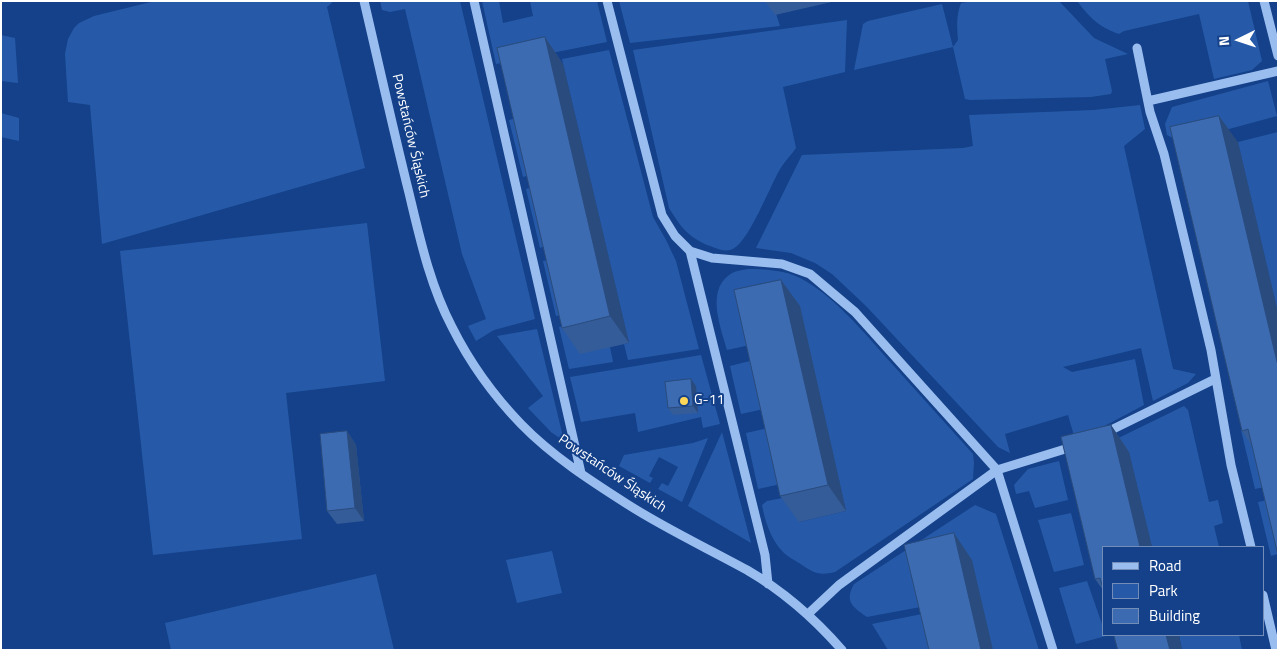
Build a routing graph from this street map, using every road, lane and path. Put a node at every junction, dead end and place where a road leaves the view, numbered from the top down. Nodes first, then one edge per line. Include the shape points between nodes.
1 (364, 1) edge
2 (474, 1) edge
3 (607, 1) edge
4 (1264, 1) edge
5 (1137, 48) dead end
6 (1278, 56) edge
7 (1278, 70) edge
8 (1148, 101) junction
9 (690, 250) junction
10 (1215, 379) junction
11 (1098, 436) edge
12 (1082, 443) edge
13 (997, 470) junction
14 (581, 473) junction
15 (1251, 546) edge
16 (768, 584) junction
17 (1264, 599) edge
18 (808, 614) junction
19 (842, 650) edge
20 (1053, 650) edge
21 (1276, 650) edge

1 - 14 street, Powstańców Śląskich via 422,249 436,294 480,374 522,425
2 - 14 street
3 - 9 street via 662,214 675,236
4 - 6 street
5 - 8 street
7 - 8 street
8 - 10 street via 1164,154 1211,350
9 - 13 street via 712,258 782,264 810,274 855,312
9 - 16 street via 765,555
10 - 11 street
10 - 15 street
12 - 13 street
13 - 18 street via 838,585
13 - 20 street
14 - 16 street, Powstańców Śląskich via 685,539 748,570
16 - 18 street, Powstańców Śląskich
17 - 21 street
18 - 19 street, Powstańców Śląskich

